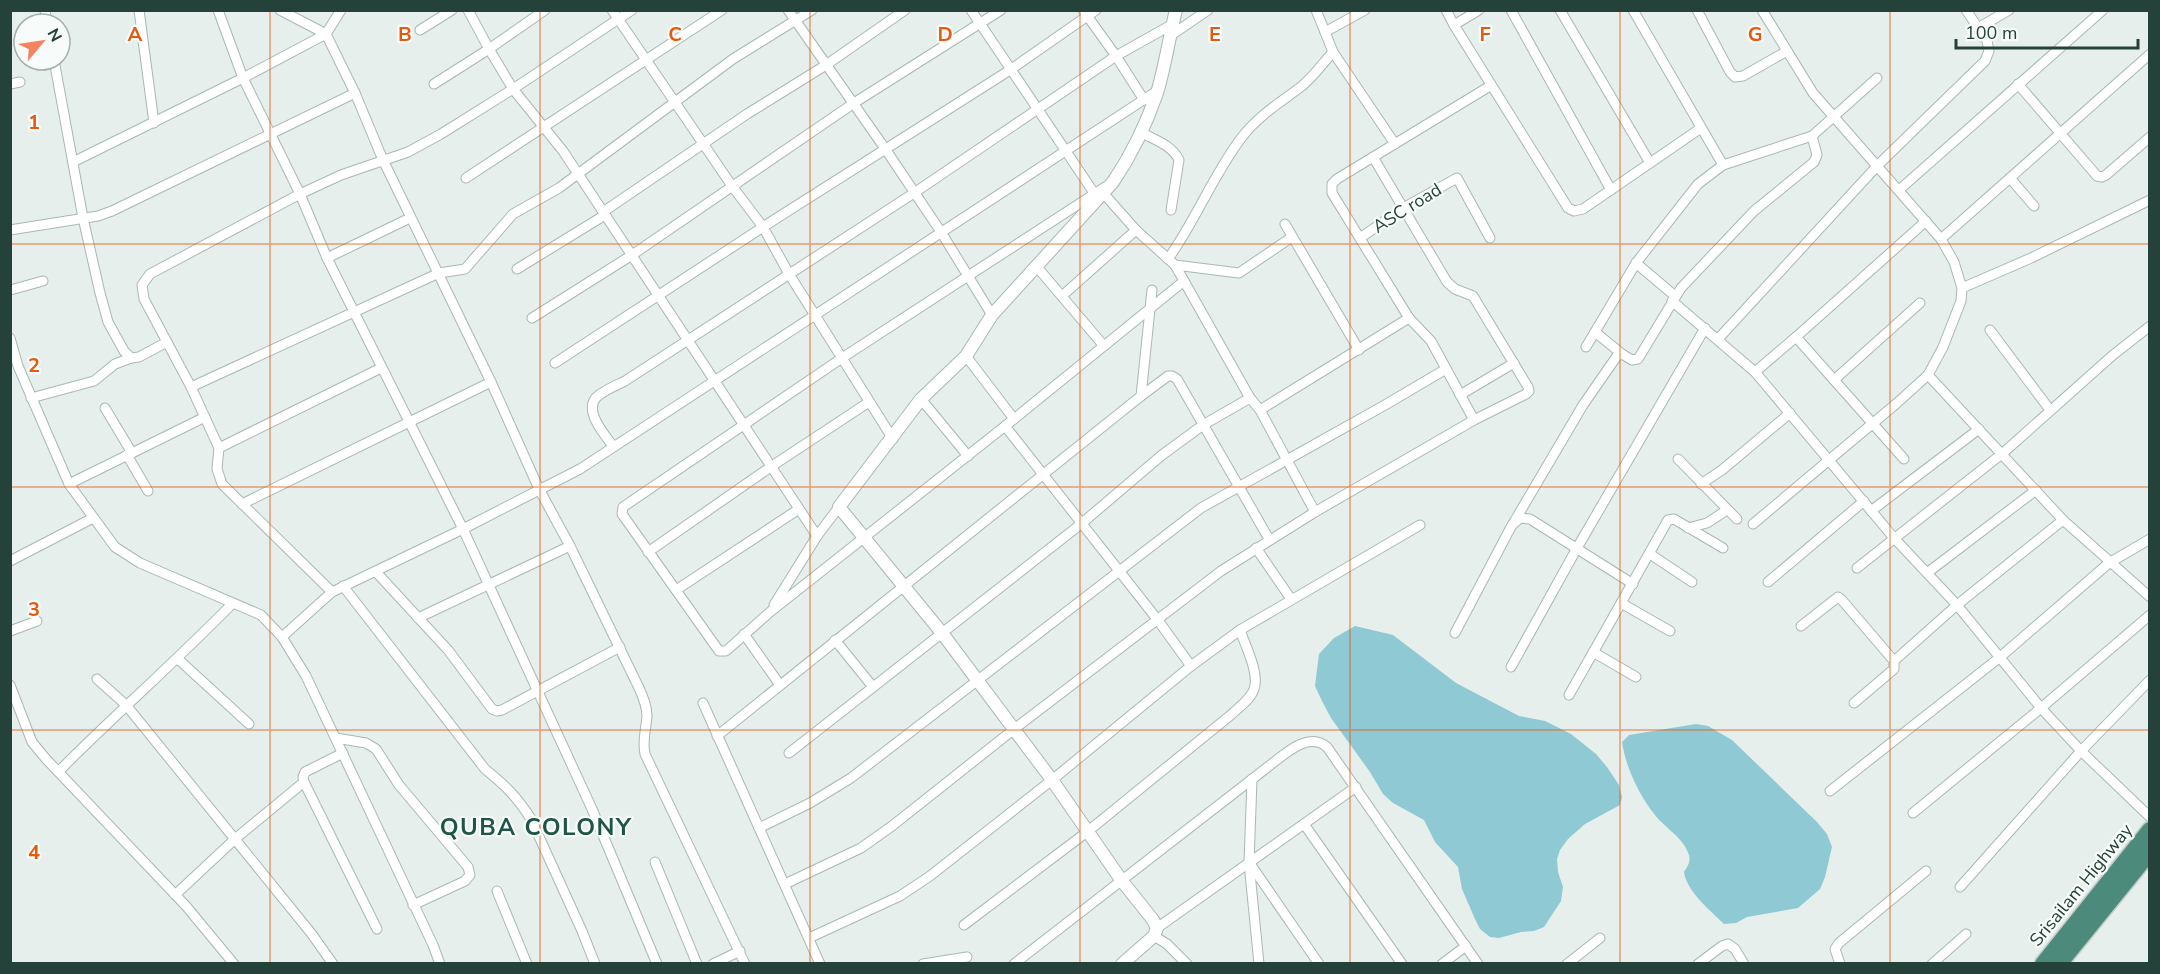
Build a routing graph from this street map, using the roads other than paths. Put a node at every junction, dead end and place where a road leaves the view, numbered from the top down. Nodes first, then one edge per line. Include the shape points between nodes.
1 (139, 10) edge
2 (218, 10) edge
3 (280, 10) edge
4 (342, 10) edge
5 (452, 10) edge
6 (468, 10) edge
7 (545, 10) edge
8 (612, 10) edge
9 (632, 10) edge
10 (722, 10) edge
11 (788, 10) edge
12 (812, 10) edge
13 (905, 10) edge
14 (971, 10) edge
15 (1001, 10) edge
16 (1096, 10) edge
17 (1176, 10) edge
18 (1208, 10) edge
19 (1316, 10) edge
20 (1365, 10) edge
21 (1446, 10) edge
22 (1479, 10) edge
23 (1511, 10) edge
24 (1560, 10) edge
25 (1633, 10) edge
26 (1696, 10) edge
27 (1762, 10) edge
28 (1966, 10) edge
29 (2009, 10) edge
30 (2103, 10) edge
31 (1085, 14) edge
32 (619, 20) junction
33 (795, 22) junction
34 (980, 24) junction
35 (1454, 25) junction
36 (1978, 28) junction
37 (420, 30) dead end
38 (1171, 30) junction
39 (1325, 32) junction
40 (326, 34) junction
41 (489, 49) junction
42 (1787, 51) junction
43 (1333, 52) junction
44 (2150, 54) edge
45 (1116, 56) junction
46 (645, 60) junction
47 (826, 65) junction
48 (1010, 70) junction
49 (56, 72) edge
50 (243, 78) junction
51 (1877, 78) dead end
52 (434, 84) dead end
53 (2018, 84) junction
54 (1490, 86) junction
55 (513, 89) junction
56 (1157, 91) junction
57 (355, 93) junction
58 (1144, 100) junction
59 (674, 102) junction
60 (854, 103) junction
61 (1038, 108) junction
62 (1834, 116) junction
63 (154, 123) junction
64 (543, 128) junction
65 (1701, 128) junction
66 (1142, 133) junction
67 (2061, 133) junction
68 (271, 135) junction
69 (1812, 136) junction
70 (2150, 136) edge
71 (703, 144) junction
72 (1395, 144) junction
73 (886, 150) junction
74 (1066, 152) junction
75 (1373, 157) junction
76 (383, 160) junction
77 (73, 162) junction
78 (1650, 163) junction
79 (1723, 165) junction
80 (1878, 165) junction
81 (578, 174) junction
82 (466, 178) dead end
83 (2010, 178) junction
84 (732, 186) junction
85 (1611, 190) junction
86 (1899, 190) junction
87 (914, 193) junction
88 (300, 194) junction
89 (1099, 194) junction
90 (2150, 200) edge
91 (2034, 206) dead end
92 (1405, 207) junction
93 (1171, 210) dead end
94 (604, 213) junction
95 (83, 218) junction
96 (410, 218) junction
97 (1926, 221) junction
98 (1285, 224) dead end
99 (762, 227) junction
100 (10, 230) edge
101 (1136, 230) junction
102 (941, 232) junction
103 (1292, 237) junction
104 (1360, 238) junction
105 (1490, 238) dead end
106 (1941, 239) junction
107 (632, 255) junction
108 (327, 258) junction
109 (1171, 262) junction
110 (1636, 262) junction
111 (1037, 267) junction
112 (517, 269) dead end
113 (439, 273) junction
114 (789, 274) junction
115 (968, 277) junction
116 (43, 281) dead end
117 (1184, 281) junction
118 (1962, 288) junction
119 (10, 290) edge
120 (1152, 290) dead end
121 (659, 295) junction
122 (1062, 296) junction
123 (1674, 298) junction
124 (1920, 303) dead end
125 (1150, 308) junction
126 (353, 313) junction
127 (815, 315) junction
128 (992, 315) junction
129 (532, 318) dead end
130 (1409, 318) junction
131 (2150, 326) edge
132 (1705, 328) junction
133 (1990, 330) dead end
134 (1595, 332) junction
135 (10, 338) edge
136 (1796, 338) junction
137 (1718, 339) junction
138 (688, 340) junction
139 (167, 342) junction
140 (1104, 346) junction
141 (1586, 347) dead end
142 (1359, 350) junction
143 (1622, 354) junction
144 (966, 356) junction
145 (131, 358) junction
146 (842, 358) junction
147 (555, 363) dead end
148 (1514, 363) junction
149 (14, 367) edge
150 (381, 368) junction
151 (1446, 369) junction
152 (1755, 372) junction
153 (1928, 375) junction
154 (716, 380) junction
155 (1834, 380) junction
156 (491, 382) junction
157 (191, 387) junction
158 (1461, 395) junction
159 (1141, 396) junction
160 (31, 398) junction
161 (1250, 398) junction
162 (921, 399) junction
163 (870, 402) junction
164 (105, 408) dead end
165 (1260, 410) junction
166 (2050, 410) junction
167 (1790, 413) junction
168 (205, 417) junction
169 (1014, 420) junction
170 (1474, 420) junction
171 (409, 423) junction
172 (744, 424) junction
173 (1872, 424) junction
174 (1203, 425) junction
175 (1005, 426) junction
176 (1979, 429) junction
177 (892, 439) junction
178 (613, 446) junction
179 (219, 448) junction
180 (2003, 453) junction
181 (129, 454) junction
182 (968, 456) junction
183 (1678, 459) dead end
184 (1829, 459) junction
185 (1904, 459) dead end
186 (1286, 461) junction
187 (772, 466) junction
188 (1042, 474) junction
189 (69, 484) junction
190 (1701, 484) junction
191 (1240, 487) junction
192 (539, 489) junction
193 (2036, 490) junction
194 (148, 491) dead end
195 (1864, 501) junction
196 (242, 504) junction
197 (839, 507) junction
198 (799, 509) junction
199 (1728, 510) junction
200 (1871, 511) junction
201 (1315, 512) junction
202 (93, 518) junction
203 (1737, 519) dead end
204 (2063, 520) junction
205 (1514, 522) junction
206 (1081, 524) junction
207 (1753, 524) dead end
208 (1420, 525) dead end
209 (1688, 528) junction
210 (463, 529) junction
211 (817, 536) junction
212 (864, 538) junction
213 (1894, 538) junction
214 (2150, 538) edge
215 (1269, 539) junction
216 (570, 546) junction
217 (1256, 548) junction
218 (1577, 548) junction
219 (1723, 548) dead end
220 (648, 552) junction
221 (1650, 554) junction
222 (10, 561) edge
223 (2109, 563) junction
224 (1857, 568) dead end
225 (376, 572) junction
226 (1119, 572) junction
227 (1927, 573) junction
228 (1692, 582) dead end
229 (1768, 582) dead end
230 (1633, 584) junction
231 (488, 585) junction
232 (903, 585) junction
233 (343, 586) junction
234 (676, 591) junction
235 (332, 592) junction
236 (2150, 597) edge
237 (1291, 599) junction
238 (1621, 603) junction
239 (232, 604) junction
240 (1957, 605) junction
241 (770, 612) junction
242 (2150, 615) edge
243 (418, 618) junction
244 (1157, 619) junction
245 (37, 621) dead end
246 (1800, 626) dead end
247 (1240, 630) junction
248 (10, 631) edge
249 (1670, 631) dead end
250 (942, 633) junction
251 (1455, 633) dead end
252 (744, 634) junction
253 (282, 637) junction
254 (835, 640) junction
255 (620, 647) junction
256 (1593, 652) junction
257 (1999, 658) junction
258 (178, 659) junction
259 (1894, 661) junction
260 (1191, 666) junction
261 (1511, 667) dead end
262 (1636, 677) dead end
263 (97, 679) dead end
264 (977, 680) junction
265 (2150, 680) edge
266 (780, 684) junction
267 (10, 685) edge
268 (873, 687) junction
269 (536, 692) junction
270 (1569, 695) dead end
271 (10, 700) edge
272 (703, 703) dead end
273 (1854, 703) dead end
274 (126, 705) junction
275 (2041, 708) junction
276 (21, 710) junction
277 (249, 724) dead end
278 (1013, 730) junction
279 (717, 736) junction
280 (336, 738) junction
281 (2081, 751) junction
282 (343, 753) junction
283 (789, 753) dead end
284 (59, 771) junction
285 (1252, 779) junction
286 (1052, 780) junction
287 (304, 782) junction
288 (1356, 787) junction
289 (1830, 791) dead end
290 (1913, 813) dead end
291 (2150, 817) edge
292 (1304, 824) junction
293 (759, 828) junction
294 (2150, 830) edge
295 (1087, 831) junction
296 (235, 839) junction
297 (2149, 853) edge
298 (655, 862) dead end
299 (1249, 863) junction
300 (1926, 871) dead end
301 (1122, 880) junction
302 (785, 884) junction
303 (1960, 887) dead end
304 (497, 891) dead end
305 (176, 896) junction
306 (413, 906) junction
307 (964, 925) dead end
308 (377, 929) dead end
309 (1156, 932) junction
310 (1966, 934) dead end
311 (809, 938) junction
312 (1600, 938) dead end
313 (1466, 946) junction
314 (740, 951) junction
315 (968, 957) dead end
316 (234, 963) edge
317 (333, 963) edge
318 (440, 963) edge
319 (527, 963) edge
320 (595, 963) edge
321 (657, 963) edge
322 (697, 963) edge
323 (713, 963) edge
324 (745, 963) edge
325 (820, 963) edge
326 (923, 963) edge
327 (1014, 963) edge
328 (1122, 963) edge
329 (1187, 963) edge
330 (1259, 963) edge
331 (1319, 963) edge
332 (1402, 963) edge
333 (1442, 963) edge
334 (1478, 963) edge
335 (1567, 963) edge
336 (1698, 963) edge
337 (1744, 963) edge
338 (1840, 963) edge
339 (1932, 963) edge
340 (2043, 963) edge
341 (2059, 963) edge

1 - 63 street
2 - 50 street
3 - 40 street
4 - 40 street
5 - 37 street
6 - 41 street
7 - 41 street
8 - 32 street
9 - 32 street
10 - 46 street
11 - 33 street
12 - 33 street
13 - 47 street
14 - 34 street
15 - 34 street
16 - 31 street
17 - 38 street
18 - 38 street
19 - 39 street
20 - 39 street
21 - 35 street
22 - 35 street
23 - 85 street
24 - 78 street
25 - 65 street
26 - 42 street via 1735,77
27 - 42 street
28 - 36 street
29 - 36 street
30 - 53 street
31 - 45 street
31 - 48 street
32 - 46 street
32 - 55 street
33 - 47 street
33 - 59 street via 733,59
34 - 48 street
34 - 60 street
35 - 54 street
36 - 80 street via 1987,41 1985,61
38 - 45 street
38 - 56 street
39 - 43 street
40 - 50 street
40 - 57 street
41 - 52 street
41 - 55 street
42 - 62 street via 1813,93
43 - 72 street
43 - 109 street via 1303,85 1266,112 1243,136 1209,188
44 - 67 street
45 - 58 street
45 - 61 street
46 - 59 street
46 - 64 street
47 - 60 street
47 - 71 street
48 - 61 street
48 - 73 street
49 - 77 street
50 - 63 street
50 - 68 street
51 - 62 street
53 - 67 street
53 - 86 street
54 - 72 street
54 - 85 street via 1568,208 1583,209
55 - 64 street
55 - 76 street via 408,153
56 - 58 street
56 - 66 street
57 - 68 street
57 - 76 street
58 - 74 street
59 - 71 street
59 - 81 street
60 - 73 street
60 - 84 street
61 - 74 street
61 - 87 street
62 - 69 street
62 - 80 street
63 - 77 street
64 - 81 street
64 - 82 street
65 - 78 street
65 - 79 street
66 - 89 street via 1113,182
66 - 93 street via 1169,147 1179,160
67 - 70 street via 2102,177
67 - 83 street
68 - 88 street
68 - 95 street via 112,211
69 - 79 street
69 - 123 street via 1817,155 1814,162 1754,211
71 - 84 street
71 - 94 street
72 - 75 street
73 - 87 street
73 - 99 street
74 - 89 street
74 - 102 street
75 - 92 street
75 - 104 street via 1332,184 1332,193
76 - 88 street
76 - 96 street
77 - 95 street
78 - 85 street
79 - 110 street via 1698,184
80 - 86 street
80 - 137 street
81 - 94 street
81 - 113 street via 513,213 465,269
83 - 91 street
83 - 106 street
84 - 99 street
84 - 107 street
86 - 97 street
87 - 102 street
87 - 114 street
88 - 108 street
88 - 139 street via 150,274 142,285 144,299
89 - 101 street
89 - 111 street
89 - 115 street
90 - 118 street
92 - 104 street, ASC road
92 - 105 street, ASC road via 1457,178
92 - 148 street via 1447,282 1473,296
94 - 107 street
94 - 112 street
95 - 100 street
95 - 145 street via 108,322
96 - 108 street
96 - 113 street
97 - 106 street
97 - 136 street
98 - 103 street
99 - 114 street
99 - 121 street
101 - 109 street
101 - 122 street
102 - 115 street
102 - 127 street
103 - 109 street via 1239,273
103 - 142 street
104 - 130 street
106 - 118 street
107 - 121 street
107 - 129 street
108 - 126 street
109 - 117 street
110 - 123 street
110 - 134 street
111 - 122 street
111 - 128 street
113 - 126 street
113 - 156 street
114 - 127 street
114 - 138 street
115 - 128 street
115 - 146 street
116 - 119 street
117 - 125 street
117 - 161 street
118 - 153 street via 1961,301
120 - 125 street
121 - 138 street
121 - 147 street
122 - 140 street
123 - 132 street
123 - 143 street via 1638,359
124 - 155 street
125 - 140 street
125 - 159 street
126 - 150 street
126 - 157 street
127 - 146 street
127 - 154 street
128 - 144 street
130 - 142 street
130 - 151 street via 1431,341
131 - 166 street
132 - 137 street
132 - 218 street
133 - 166 street
134 - 141 street
134 - 143 street
135 - 149 street
136 - 152 street
136 - 155 street
137 - 152 street
138 - 154 street
138 - 178 street via 592,402 599,426
139 - 145 street
139 - 157 street
140 - 169 street
142 - 165 street
143 - 205 street via 1583,405
144 - 162 street
144 - 169 street
145 - 160 street via 115,364 94,381
146 - 163 street
146 - 172 street
148 - 158 street
148 - 170 street via 1526,394
149 - 160 street
150 - 171 street
150 - 179 street
151 - 158 street
151 - 186 street
152 - 167 street
153 - 173 street
153 - 176 street
154 - 172 street
154 - 178 street
155 - 173 street
156 - 171 street
156 - 192 street
157 - 168 street
158 - 170 street
159 - 174 street via 1172,376
159 - 188 street
160 - 189 street
161 - 165 street
161 - 174 street
162 - 177 street
162 - 182 street
163 - 177 street
163 - 187 street
164 - 181 street
165 - 186 street
166 - 180 street
167 - 184 street
167 - 190 street
168 - 179 street
168 - 181 street
169 - 175 street
170 - 201 street
171 - 196 street
171 - 210 street
172 - 187 street
172 - 220 street via 623,507 622,514
173 - 184 street
173 - 185 street
174 - 191 street
174 - 206 street
175 - 182 street
175 - 188 street
176 - 180 street
176 - 200 street
177 - 197 street
178 - 192 street via 580,469
179 - 196 street via 217,469 222,484
180 - 193 street
180 - 213 street
181 - 189 street
181 - 194 street
182 - 212 street
183 - 190 street
184 - 195 street
184 - 207 street
186 - 191 street
186 - 201 street
187 - 198 street
187 - 220 street
188 - 206 street
188 - 232 street
189 - 202 street
190 - 199 street
191 - 215 street
191 - 226 street via 1201,508
192 - 210 street
192 - 216 street
193 - 204 street
193 - 227 street
195 - 200 street
195 - 229 street
196 - 235 street
197 - 211 street
197 - 212 street
198 - 211 street
198 - 234 street
199 - 203 street
199 - 209 street
200 - 213 street
201 - 215 street
202 - 222 street
202 - 239 street via 115,547 140,563
204 - 223 street
204 - 240 street
205 - 218 street via 1530,519
205 - 251 street
206 - 226 street
206 - 250 street
208 - 237 street
209 - 219 street
209 - 221 street via 1674,519 1668,520
210 - 225 street
210 - 231 street
211 - 241 street
212 - 232 street
212 - 241 street
213 - 224 street
213 - 227 street
214 - 223 street
215 - 217 street
216 - 231 street
216 - 255 street
217 - 237 street
217 - 244 street
218 - 230 street
218 - 261 street
220 - 234 street
221 - 228 street
221 - 230 street
223 - 236 street
223 - 257 street
225 - 233 street
225 - 243 street
226 - 244 street
226 - 264 street
227 - 240 street
230 - 238 street
231 - 243 street
231 - 269 street
232 - 250 street
232 - 254 street
233 - 235 street
233 - 320 street via 485,769 521,803
234 - 252 street via 719,651 726,651
235 - 253 street
237 - 247 street
238 - 249 street
238 - 256 street
239 - 253 street via 261,615
239 - 258 street
240 - 257 street
240 - 259 street
241 - 252 street
242 - 275 street
243 - 269 street via 448,650 492,709 502,710
244 - 260 street
244 - 278 street
245 - 248 street
246 - 259 street via 1838,597
247 - 260 street
247 - 295 street via 1256,677 1248,699
250 - 264 street
250 - 268 street
252 - 266 street
253 - 280 street
254 - 266 street
254 - 268 street
255 - 269 street
255 - 314 street via 645,700 645,754
256 - 262 street
256 - 270 street
257 - 275 street
257 - 289 street
258 - 274 street
258 - 277 street
259 - 273 street via 1894,669
260 - 286 street
263 - 274 street
264 - 278 street
264 - 293 street via 851,777
265 - 281 street
266 - 279 street
267 - 276 street
268 - 283 street
269 - 321 street via 592,809
271 - 276 street
272 - 279 street
274 - 284 street
274 - 296 street
275 - 281 street
275 - 290 street
276 - 284 street via 32,742
278 - 286 street
278 - 302 street via 861,848
279 - 293 street
280 - 282 street
280 - 306 street via 366,743 376,749 399,785 468,867 470,875 465,880
281 - 291 street
281 - 303 street
282 - 287 street via 305,772
282 - 306 street
284 - 305 street
285 - 288 street via 1309,741 1327,747
285 - 299 street
285 - 301 street
286 - 295 street
286 - 311 street via 900,896
287 - 296 street
287 - 308 street
288 - 292 street
288 - 313 street
292 - 299 street
292 - 332 street
293 - 302 street
294 - 340 highway, Srisailam Highway
295 - 301 street
295 - 307 street
296 - 305 street
296 - 317 street
297 - 341 highway, Srisailam Highway
298 - 322 street
299 - 309 street
299 - 330 street
299 - 331 street
300 - 338 street via 1839,943 1835,949
301 - 309 street via 1153,920
301 - 327 street
302 - 311 street
304 - 319 street
305 - 316 street
306 - 318 street
309 - 328 street
309 - 329 street
310 - 339 street
311 - 325 street
312 - 335 street
313 - 333 street
313 - 334 street
314 - 323 street
314 - 324 street
315 - 326 street
336 - 337 street via 1728,944

